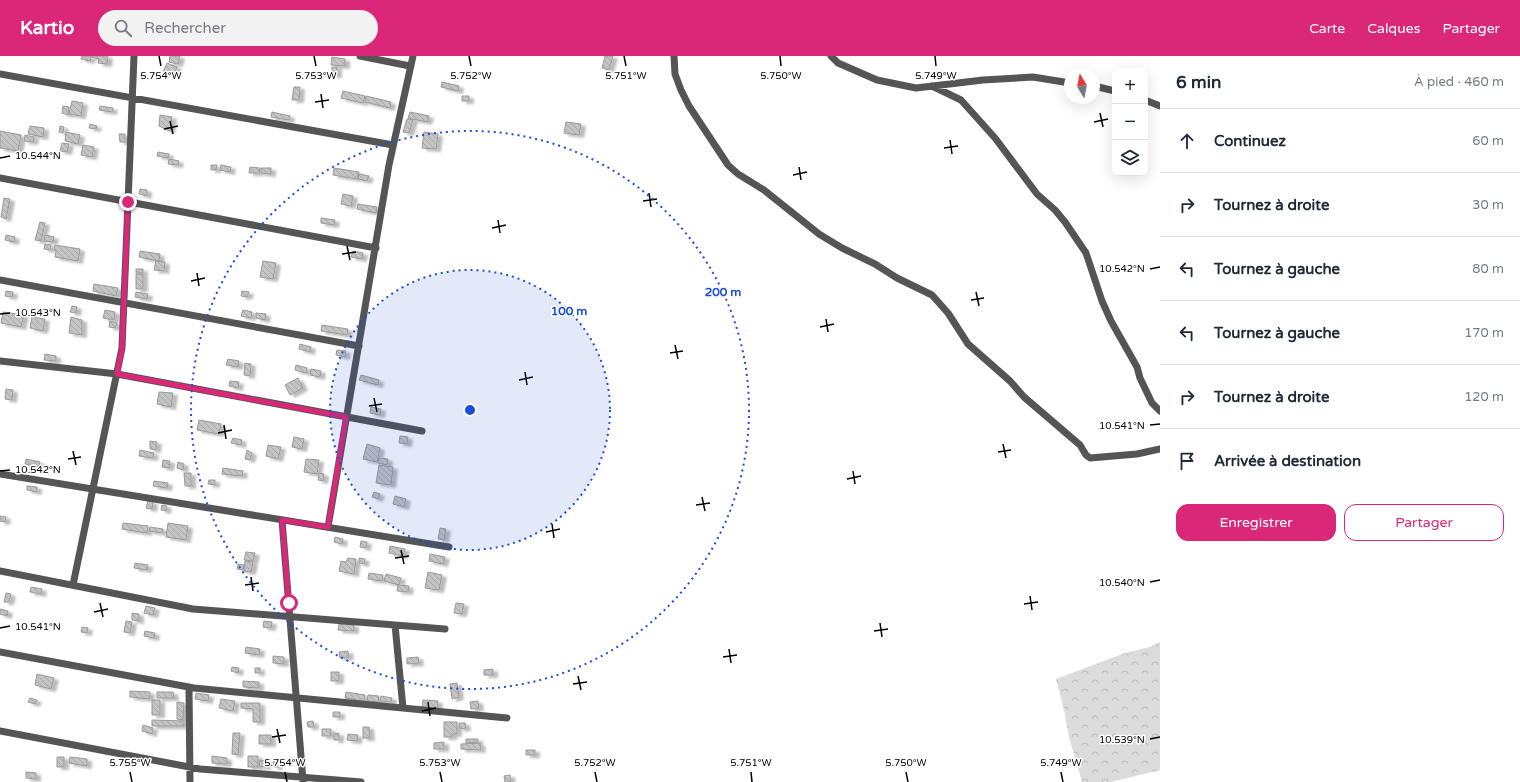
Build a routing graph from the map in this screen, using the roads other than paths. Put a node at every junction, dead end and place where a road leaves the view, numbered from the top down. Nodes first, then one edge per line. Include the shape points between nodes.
1 (134, 56) edge
2 (360, 56) edge
3 (413, 56) edge
4 (674, 56) edge
5 (831, 56) edge
6 (410, 66) junction
7 (0, 74) edge
8 (1064, 81) edge
9 (932, 86) junction
10 (1100, 87) edge
11 (1112, 90) edge
12 (132, 98) junction
13 (1148, 101) edge
14 (1160, 106) edge
15 (393, 145) junction
16 (0, 178) edge
17 (128, 202) junction
18 (376, 248) junction
19 (0, 280) edge
20 (124, 303) junction
21 (359, 346) junction
22 (0, 361) edge
23 (117, 374) junction
24 (1160, 411) edge
25 (346, 417) junction
26 (422, 431) dead end
27 (1160, 448) edge
28 (0, 474) edge
29 (93, 489) junction
30 (282, 520) junction
31 (328, 527) junction
32 (449, 547) dead end
33 (0, 571) edge
34 (73, 585) junction
35 (290, 616) junction
36 (395, 625) junction
37 (445, 629) dead end
38 (0, 652) edge
39 (189, 687) junction
40 (296, 698) junction
41 (404, 708) junction
42 (507, 718) dead end
43 (0, 731) edge
44 (190, 768) junction
45 (302, 780) edge
46 (190, 782) edge
47 (361, 782) edge

1 - 12 street
2 - 6 street
3 - 6 street
4 - 27 street via 681,90 728,165 819,234 932,295 948,313 968,344 1080,445 1086,455 1090,458 1137,454
5 - 9 street via 838,63 877,80 916,88
6 - 15 street
7 - 12 street
8 - 9 street via 1033,78
9 - 24 street via 961,100 996,138 1037,194 1066,222 1086,253 1110,321 1137,367 1152,403
10 - 11 street
12 - 15 street
12 - 17 street
13 - 14 street
15 - 18 street
16 - 17 street
17 - 18 street
17 - 20 street
18 - 21 street
19 - 20 street
20 - 21 street
20 - 23 street via 122,348
21 - 25 street
22 - 23 street
23 - 25 street
23 - 29 street
25 - 26 street
25 - 31 street
28 - 29 street
29 - 30 street
29 - 34 street
30 - 31 street
30 - 35 street
31 - 32 street
33 - 34 street
34 - 35 street via 193,609
35 - 36 street
35 - 40 street
36 - 37 street
36 - 41 street
38 - 39 street
39 - 40 street
39 - 44 street
40 - 41 street
40 - 45 street
41 - 42 street
43 - 44 street
44 - 45 street
44 - 46 street
45 - 47 street

